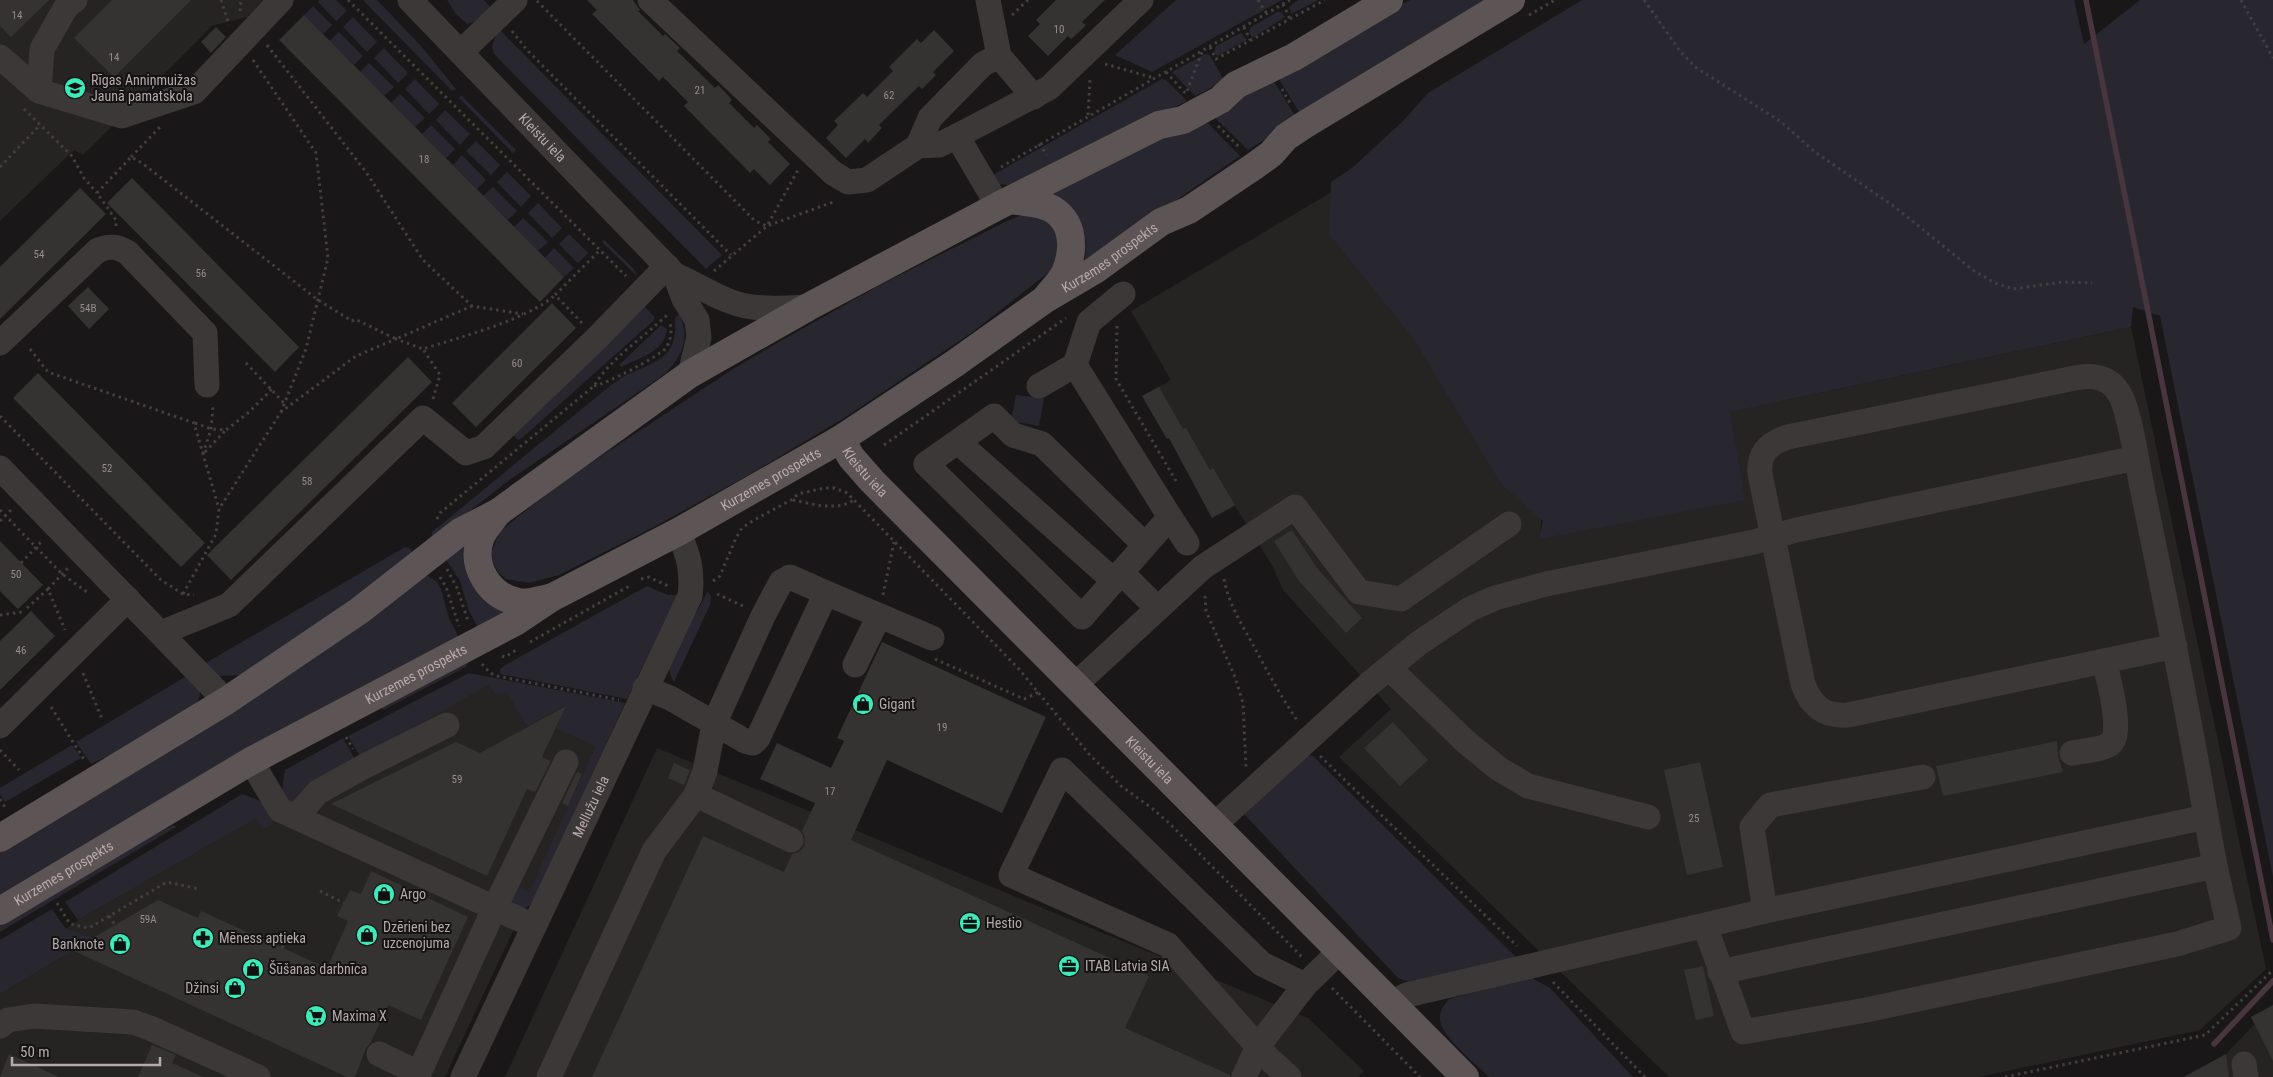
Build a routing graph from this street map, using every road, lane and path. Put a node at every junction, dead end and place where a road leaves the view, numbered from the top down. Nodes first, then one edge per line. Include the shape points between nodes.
1 (75, 0) edge
2 (281, 0) edge
3 (348, 0) edge
4 (410, 0) edge
5 (536, 0) edge
6 (650, 0) edge
7 (988, 0) edge
8 (1140, 0) edge
9 (1258, 0) edge
10 (1290, 0) edge
11 (1325, 0) edge
12 (1388, 0) edge
13 (1511, 0) edge
14 (1644, 0) edge
15 (2241, 0) edge
16 (1283, 4) junction
17 (509, 6) edge
18 (1267, 14) junction
19 (1290, 19) junction
20 (1244, 27) junction
21 (1250, 40) junction
22 (265, 43) dead end
23 (1210, 47) junction
24 (461, 52) junction
25 (1202, 52) junction
26 (999, 56) junction
27 (0, 57) edge
28 (250, 57) dead end
29 (1082, 57) junction
30 (2273, 58) edge
31 (1270, 69) junction
32 (1166, 72) junction
33 (1154, 78) junction
34 (1186, 94) junction
35 (1034, 97) junction
36 (30, 98) junction
37 (1192, 99) dead end
38 (1088, 116) junction
39 (1212, 120) dead end
40 (40, 125) junction
41 (1304, 125) junction
42 (956, 136) junction
43 (918, 146) junction
44 (809, 150) junction
45 (1245, 154) dead end
46 (0, 166) edge
47 (981, 178) junction
48 (848, 182) junction
49 (97, 193) junction
50 (1004, 203) junction
51 (767, 226) junction
52 (118, 247) junction
53 (600, 250) junction
54 (731, 255) junction
55 (671, 271) junction
56 (710, 275) dead end
57 (2092, 283) dead end
58 (643, 292) junction
59 (1122, 294) joint
60 (555, 295) junction
61 (318, 300) junction
62 (1044, 300) junction
63 (472, 306) junction
64 (808, 307) junction
65 (673, 308) dead end
66 (523, 314) junction
67 (667, 315) junction
68 (597, 338) junction
69 (396, 340) junction
70 (0, 343) edge
71 (30, 349) dead end
72 (423, 350) junction
73 (246, 362) dead end
74 (1075, 365) junction
75 (690, 374) junction
76 (207, 385) joint
77 (594, 386) junction
78 (1039, 386) dead end
79 (272, 389) junction
80 (284, 403) junction
81 (281, 412) junction
82 (0, 416) edge
83 (424, 418) junction
84 (194, 423) junction
85 (211, 429) junction
86 (226, 430) junction
87 (841, 439) junction
88 (958, 442) junction
89 (202, 454) junction
90 (2136, 458) junction
91 (0, 468) edge
92 (1180, 488) dead end
93 (793, 500) junction
94 (854, 500) junction
95 (219, 509) junction
96 (0, 510) edge
97 (440, 513) dead end
98 (497, 513) junction
99 (1170, 517) junction
100 (1509, 524) dead end
101 (57, 526) junction
102 (678, 532) junction
103 (1773, 536) junction
104 (894, 541) junction
105 (1187, 543) dead end
106 (1145, 545) junction
107 (36, 547) junction
108 (82, 553) junction
109 (1220, 555) junction
110 (441, 561) dead end
111 (21, 563) dead end
112 (62, 574) junction
113 (438, 574) dead end
114 (1117, 576) junction
115 (707, 582) dead end
116 (677, 586) dead end
117 (48, 589) dead end
118 (1206, 592) dead end
119 (826, 593) junction
120 (183, 594) junction
121 (200, 595) dead end
122 (551, 598) junction
123 (122, 605) junction
124 (1157, 608) junction
125 (22, 612) dead end
126 (0, 615) edge
127 (879, 616) junction
128 (472, 627) dead end
129 (460, 628) dead end
130 (161, 633) junction
131 (932, 638) joint
132 (2175, 646) junction
133 (505, 657) dead end
134 (2104, 660) junction
135 (480, 663) dead end
136 (855, 665) dead end
137 (1389, 668) junction
138 (1076, 685) junction
139 (38, 688) junction
140 (645, 688) junction
141 (1039, 692) junction
142 (226, 702) junction
143 (714, 724) junction
144 (447, 725) dead end
145 (0, 726) edge
146 (1306, 741) junction
147 (0, 750) edge
148 (2072, 753) dead end
149 (251, 761) junction
150 (566, 762) dead end
151 (78, 766) dead end
152 (19, 770) dead end
153 (1923, 777) dead end
154 (1252, 789) junction
155 (696, 795) junction
156 (0, 799) edge
157 (15, 804) dead end
158 (7, 809) junction
159 (0, 814) edge
160 (296, 817) junction
161 (1648, 817) dead end
162 (2206, 817) junction
163 (1214, 825) junction
164 (0, 838) edge
165 (791, 840) dead end
166 (2215, 866) junction
167 (199, 889) dead end
168 (320, 891) dead end
169 (56, 903) dead end
170 (344, 903) dead end
171 (495, 908) junction
172 (0, 911) edge
173 (1765, 911) junction
174 (110, 916) junction
175 (115, 925) dead end
176 (534, 926) junction
177 (1705, 926) junction
178 (290, 930) dead end
179 (1517, 947) dead end
180 (282, 948) dead end
181 (1340, 951) junction
182 (2273, 970) edge
183 (1720, 972) junction
184 (1549, 978) dead end
185 (1312, 979) junction
186 (1391, 1003) junction
187 (445, 1017) junction
188 (0, 1026) edge
189 (482, 1034) junction
190 (1258, 1046) junction
191 (379, 1054) dead end
192 (258, 1077) edge
193 (463, 1077) edge
194 (548, 1077) edge
195 (1244, 1077) edge
196 (1289, 1077) edge
197 (1420, 1077) edge
198 (1465, 1077) edge
199 (1645, 1077) edge
200 (2005, 1077) edge

1 - 36 street via 66,7 42,49
2 - 36 street via 194,92 122,116
3 - 53 path
4 - 24 street, Kleistu iela
5 - 51 path via 756,221
6 - 44 street
7 - 26 street
8 - 29 street
9 - 18 path
10 - 16 path
11 - 19 path
12 - 31 main road
13 - 41 main road, Kurzemes prospekts
14 - 57 path via 1674,43 1696,67 1780,121 1815,152 1895,207 1974,271 2013,289 2063,282
15 - 30 path
16 - 18 path
16 - 19 path
17 - 24 street
17 - 54 path via 512,31 527,50
18 - 20 path
19 - 21 path
20 - 21 path
20 - 23 path
21 - 23 path via 1216,59
22 - 63 path via 366,172 423,260
23 - 25 path
24 - 55 street, Kleistu iela
25 - 32 path
25 - 34 path
26 - 35 street
26 - 43 street via 983,64 930,118
27 - 36 street
28 - 61 path via 316,153 328,258
29 - 33 path
29 - 35 street via 1058,81
29 - 38 path via 1090,74
31 - 41 path
31 - 50 main road via 1236,85 1220,100 1183,120 1159,125
32 - 33 path
32 - 34 path
33 - 38 path
34 - 37 path
35 - 42 street
36 - 40 path
38 - 47 path
39 - 45 path
40 - 46 path
40 - 49 path via 72,156
41 - 62 main road, Kurzemes prospekts via 1286,137 1271,154 1189,210 1161,222 1100,267
42 - 43 street via 938,144
42 - 47 street
43 - 48 street via 867,180
44 - 48 street via 833,173
44 - 51 path
47 - 50 street
48 - 51 path via 842,199
49 - 52 path via 116,220
49 - 61 path via 131,157
50 - 62 main road via 1042,205 1063,219 1070,231 1072,250 1064,275
50 - 64 main road
51 - 54 path
52 - 70 street via 98,250
52 - 76 street via 205,333
53 - 58 path
53 - 60 path
54 - 56 path
55 - 58 street
55 - 64 street, Kleistu iela via 720,297 744,305
55 - 75 street, Kleistu iela via 697,320 699,338
58 - 67 path
58 - 68 street
59 - 74 street via 1088,322
59 - 92 path via 1117,320 1116,380
60 - 66 path via 545,304
60 - 68 path
61 - 69 path via 352,321 355,319
61 - 80 path via 306,349
62 - 87 main road, Kurzemes prospekts
63 - 66 path
63 - 69 path
64 - 75 main road
65 - 67 path
66 - 72 path
67 - 77 path via 599,377
67 - 77 path via 671,333 661,352 605,384
68 - 83 street via 484,447 466,453
69 - 72 path
69 - 81 path via 356,356
71 - 84 path via 48,372
72 - 83 path via 440,375
73 - 79 path
74 - 78 street
74 - 99 street
75 - 98 main road
76 - 85 path via 214,398
77 - 97 path
79 - 80 path
79 - 86 path
80 - 81 path
81 - 95 path
82 - 120 path via 161,580
83 - 130 street via 229,605
84 - 85 path
84 - 89 path
85 - 86 path
85 - 89 path
86 - 89 path
87 - 102 main road, Kurzemes prospekts
87 - 138 main road, Kleistu iela via 872,482
88 - 106 street via 994,416 1013,435 1042,444
88 - 114 street
88 - 114 street via 926,464 1082,617
89 - 95 path
90 - 103 street
90 - 103 street via 2120,394 2107,380 2089,376 1788,437 1768,447 1760,462
90 - 132 street
91 - 101 street
93 - 94 path via 839,506
93 - 94 path via 798,494 824,488 835,488
93 - 115 path via 742,528 720,576
94 - 104 path
95 - 120 path via 216,534
96 - 107 path
98 - 122 main road via 480,538 478,559 482,576 495,592 519,602
98 - 142 main road via 460,532 359,611
99 - 105 street
99 - 106 street
100 - 109 street via 1400,599 1359,592 1295,507
101 - 107 path
101 - 108 street
102 - 122 main road, Kurzemes prospekts
102 - 140 street, Mellužu iela via 690,563 690,596
103 - 134 street via 1803,684 1810,701 1827,714 1848,715
103 - 137 street via 1546,584 1495,598 1447,624
104 - 127 path
104 - 141 path
106 - 114 street
107 - 111 path
107 - 112 path
108 - 112 path
108 - 123 street
109 - 124 street via 1203,566
109 - 146 path via 1226,589 1239,620
110 - 128 path via 452,577
112 - 117 path
112 - 123 path
113 - 129 path via 446,587
114 - 124 street
116 - 133 path via 670,587 649,577 642,579
118 - 154 path via 1206,611 1235,677 1243,704 1247,777
119 - 127 street
119 - 143 street via 790,577 781,582
119 - 143 street via 758,738 753,743 745,741
120 - 121 path
122 - 149 main road, Kurzemes prospekts via 515,622
123 - 130 street
123 - 139 street
124 - 138 street
125 - 126 path
127 - 131 street
127 - 136 street
130 - 142 street
131 - 141 path via 932,658 1024,700
132 - 134 street
132 - 162 street
134 - 148 street via 2115,716 2115,740 2109,745
135 - 140 path via 497,676 626,702
137 - 146 street
137 - 161 street via 1466,742 1513,778 1528,786
138 - 163 main road, Kleistu iela
139 - 145 street
139 - 151 path via 86,761
140 - 143 street via 670,698
140 - 176 street, Mellužu iela
141 - 185 path via 1095,761 1169,824
142 - 164 main road
143 - 155 street via 705,771
144 - 160 street via 318,792
146 - 154 street
146 - 179 path
147 - 152 path
149 - 160 street via 280,810
149 - 172 main road, Kurzemes prospekts
150 - 171 street
153 - 173 street via 1770,805 1752,827
154 - 163 street
155 - 165 street
155 - 194 street via 654,851
156 - 158 path
157 - 158 path
158 - 159 path
160 - 171 street
162 - 166 street
162 - 173 street
163 - 181 main road, Kleistu iela
166 - 183 street
166 - 183 street via 2229,928 2167,946 1866,1010 1743,1032
167 - 174 path via 167,882
168 - 170 path
169 - 174 path via 70,924 89,928
171 - 176 street
171 - 187 street
173 - 177 street
174 - 175 path
176 - 189 street, Mellužu iela
177 - 183 street
177 - 186 street via 1408,995
178 - 180 path
181 - 185 street
181 - 186 main road, Kleistu iela
182 - 200 path via 2205,1035
184 - 199 path
185 - 190 street
185 - 190 street via 1262,964 1062,770 1011,875 1168,945
185 - 197 path
186 - 198 main road, Kleistu iela
187 - 189 street
187 - 191 street via 419,1073
188 - 192 street via 8,1020 34,1016 133,1022
189 - 193 street, Mellužu iela
190 - 195 street
190 - 196 street

